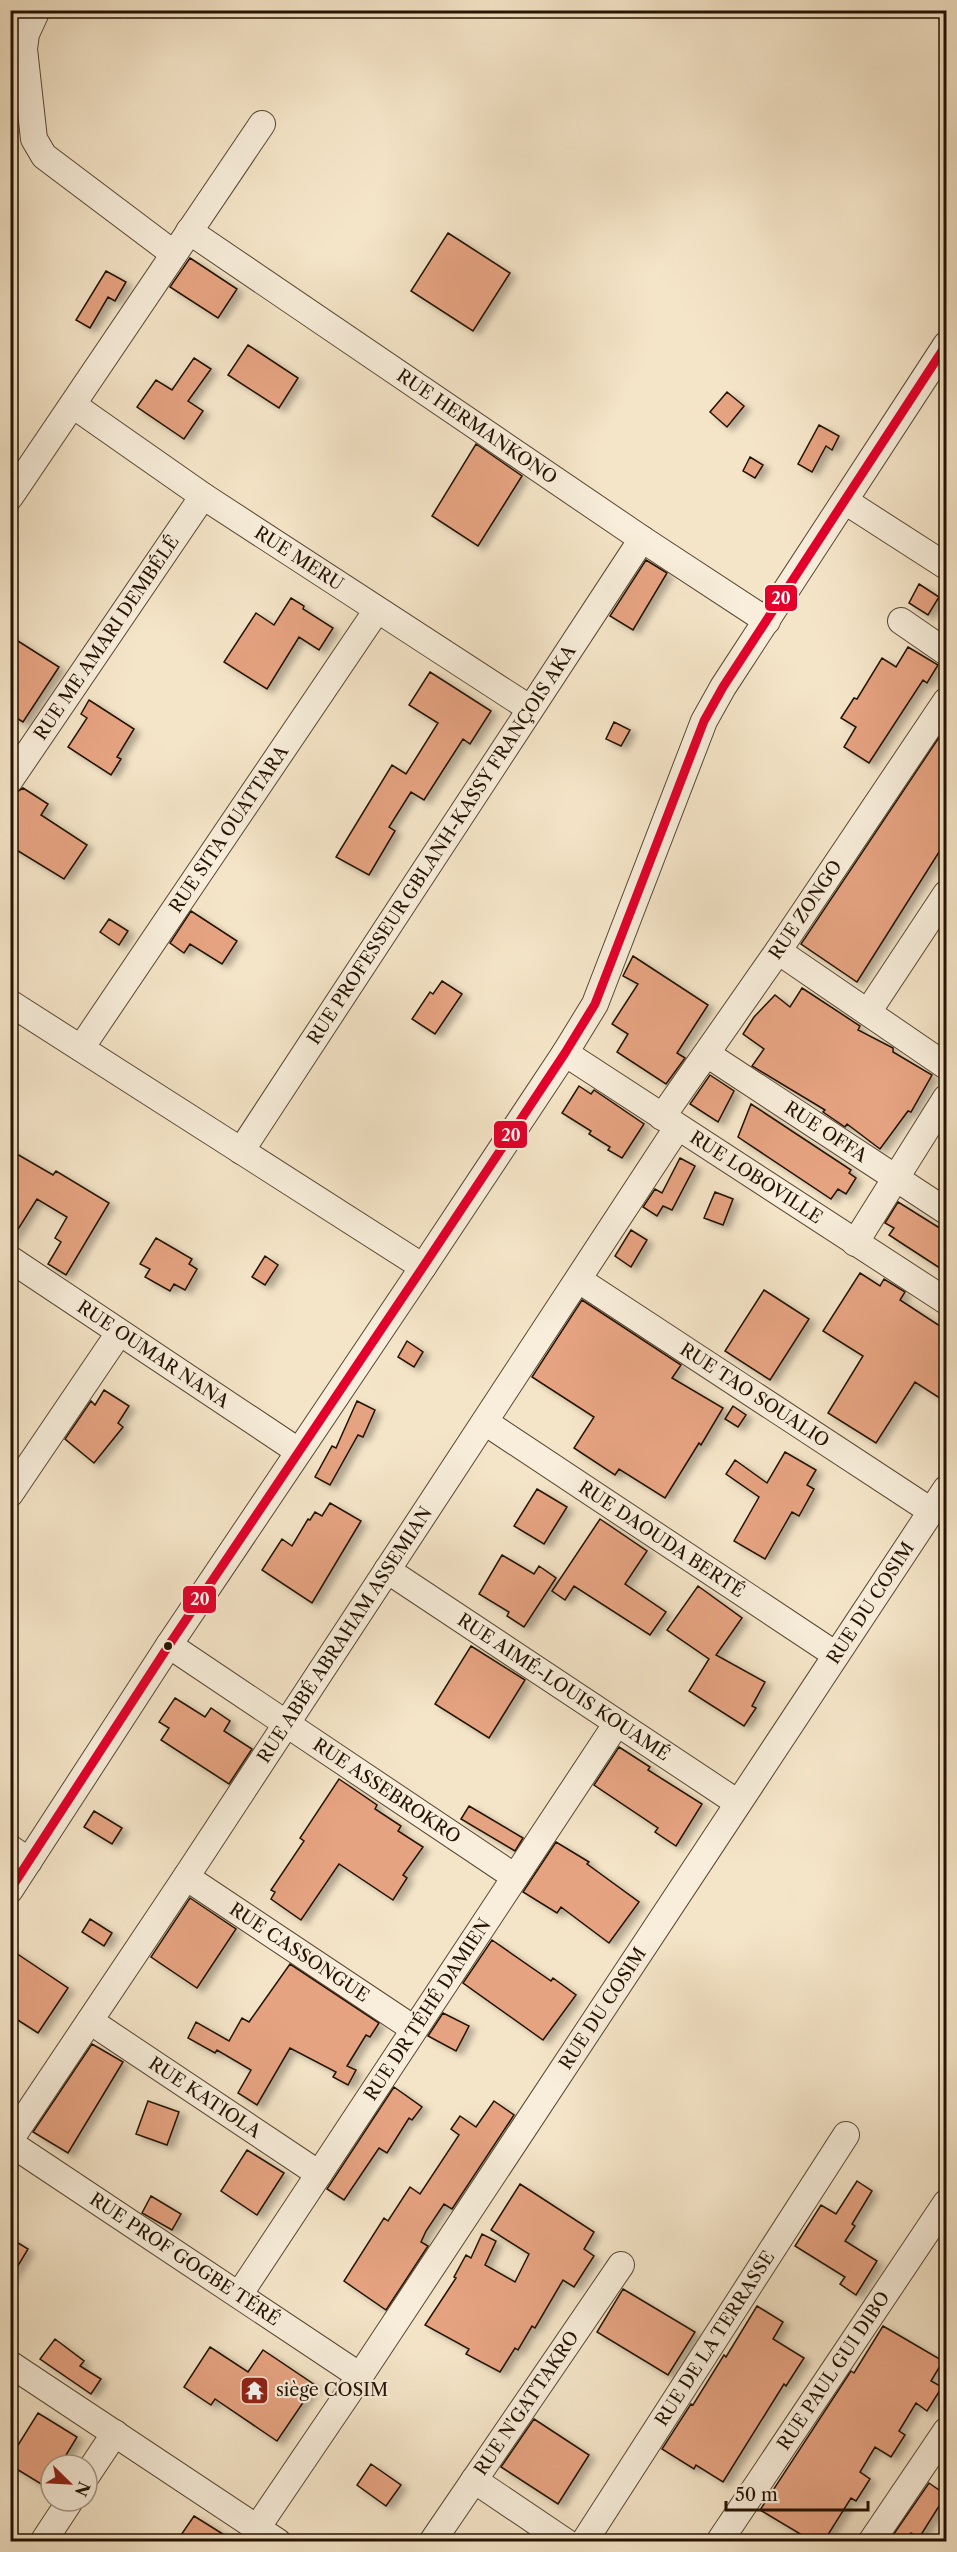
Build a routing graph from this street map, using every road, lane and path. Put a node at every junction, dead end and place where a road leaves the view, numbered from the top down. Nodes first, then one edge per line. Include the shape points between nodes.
1 (37, 10) edge
2 (262, 124) dead end
3 (189, 231) junction
4 (174, 254) junction
5 (946, 345) edge
6 (73, 405) junction
7 (203, 496) junction
8 (10, 497) edge
9 (845, 501) junction
10 (642, 539) junction
11 (946, 566) edge
12 (377, 610) junction
13 (766, 621) junction
14 (901, 621) dead end
15 (946, 652) edge
16 (946, 701) edge
17 (529, 708) junction
18 (10, 780) edge
19 (946, 894) edge
20 (778, 951) junction
21 (10, 1003) edge
22 (868, 1012) junction
23 (81, 1048) junction
24 (565, 1053) junction
25 (707, 1054) junction
26 (946, 1066) edge
27 (946, 1098) edge
28 (669, 1123) junction
29 (241, 1151) junction
30 (896, 1178) junction
31 (946, 1211) edge
32 (855, 1243) junction
33 (10, 1259) edge
34 (423, 1268) junction
35 (579, 1280) junction
36 (946, 1302) edge
37 (120, 1333) junction
38 (485, 1422) junction
39 (298, 1451) junction
40 (946, 1489) edge
41 (10, 1494) edge
42 (931, 1512) junction
43 (387, 1570) junction
44 (169, 1645) junction
45 (836, 1655) junction
46 (617, 1723) junction
47 (286, 1724) junction
48 (738, 1803) junction
49 (20, 1854) edge
50 (515, 1876) junction
51 (186, 1877) junction
52 (10, 1890) edge
53 (90, 2021) junction
54 (414, 2029) junction
55 (846, 2135) dead end
56 (10, 2142) edge
57 (319, 2174) junction
58 (946, 2203) edge
59 (621, 2265) dead end
60 (239, 2295) junction
61 (10, 2364) edge
62 (360, 2376) junction
63 (946, 2431) edge
64 (115, 2433) junction
65 (99, 2457) edge
66 (474, 2480) junction
67 (62, 2513) edge
68 (268, 2535) edge
69 (43, 2541) edge
70 (432, 2541) edge
71 (566, 2541) edge
72 (584, 2541) edge
73 (719, 2541) edge
74 (871, 2541) edge

1 - 4 street via 24,49 34,139 44,156
2 - 3 street
3 - 4 street
3 - 10 street, RUE HERMANKONO
4 - 6 street
5 - 9 street
6 - 7 street, RUE MERU
6 - 8 street
7 - 12 street, RUE MERU
7 - 18 street, RUE ME AMARI DEMBÉLÉ
9 - 11 street
9 - 13 street
10 - 13 street, RUE HERMANKONO
10 - 17 street, RUE PROFESSEUR GBLANH-KASSY FRANÇOIS AKA
12 - 17 street, RUE MERU
12 - 23 street, RUE SITA OUATTARA
13 - 24 street via 704,721 608,973 595,1004
14 - 15 street
16 - 20 street, RUE ZONGO
17 - 29 street, RUE PROFESSEUR GBLANH-KASSY FRANÇOIS AKA
19 - 22 street
20 - 22 street
20 - 25 street, RUE ZONGO
21 - 23 street
22 - 26 street
23 - 29 street
24 - 28 street, RUE LOBOVILLE
24 - 34 street
25 - 28 street, RUE ZONGO
25 - 30 street, RUE OFFA
27 - 30 street
28 - 32 street, RUE LOBOVILLE
28 - 35 street, RUE ABBÉ ABRAHAM ASSEMIAN
29 - 34 street
30 - 31 street, RUE OFFA
30 - 32 street
32 - 36 street, RUE LOBOVILLE
33 - 37 street, RUE OUMAR NANA
34 - 39 street
35 - 38 street, RUE ABBÉ ABRAHAM ASSEMIAN
35 - 42 street, RUE TAO SOUALIO
37 - 39 street, RUE OUMAR NANA
37 - 41 street
38 - 43 street, RUE ABBÉ ABRAHAM ASSEMIAN
38 - 45 street, RUE DAOUDA BERTÉ
39 - 44 street
40 - 42 street, RUE DU COSIM
42 - 45 street, RUE DU COSIM
43 - 46 street, RUE AIMÉ-LOUIS KOUAMÉ
43 - 47 street, RUE ABBÉ ABRAHAM ASSEMIAN
44 - 47 street, RUE ASSEBROKRO
44 - 49 street
45 - 48 street, RUE DU COSIM
46 - 48 street, RUE AIMÉ-LOUIS KOUAMÉ
46 - 50 street, RUE DR TÉHÉ DAMIEN
47 - 50 street, RUE ASSEBROKRO
47 - 51 street, RUE ABBÉ ABRAHAM ASSEMIAN
48 - 62 street, RUE DU COSIM
49 - 52 street
50 - 54 street, RUE DR TÉHÉ DAMIEN
51 - 53 street, RUE ABBÉ ABRAHAM ASSEMIAN
51 - 54 street, RUE CASSONGUE
53 - 56 street, RUE ABBÉ ABRAHAM ASSEMIAN
53 - 57 street, RUE KATIOLA
54 - 57 street, RUE DR TÉHÉ DAMIEN
55 - 72 street, RUE DE LA TERRASSE
56 - 60 street, RUE PROF GOGBE TÉRÉ
57 - 60 street, RUE DR TÉHÉ DAMIEN
58 - 73 street, RUE PAUL GUI DIBO
59 - 66 street, RUE N'GATTAKRO
60 - 62 street, RUE PROF GOGBE TÉRÉ
61 - 64 street
62 - 68 street, RUE DU COSIM
63 - 74 street
64 - 65 street
64 - 68 street
66 - 70 street, RUE N'GATTAKRO
66 - 71 street
67 - 69 street

